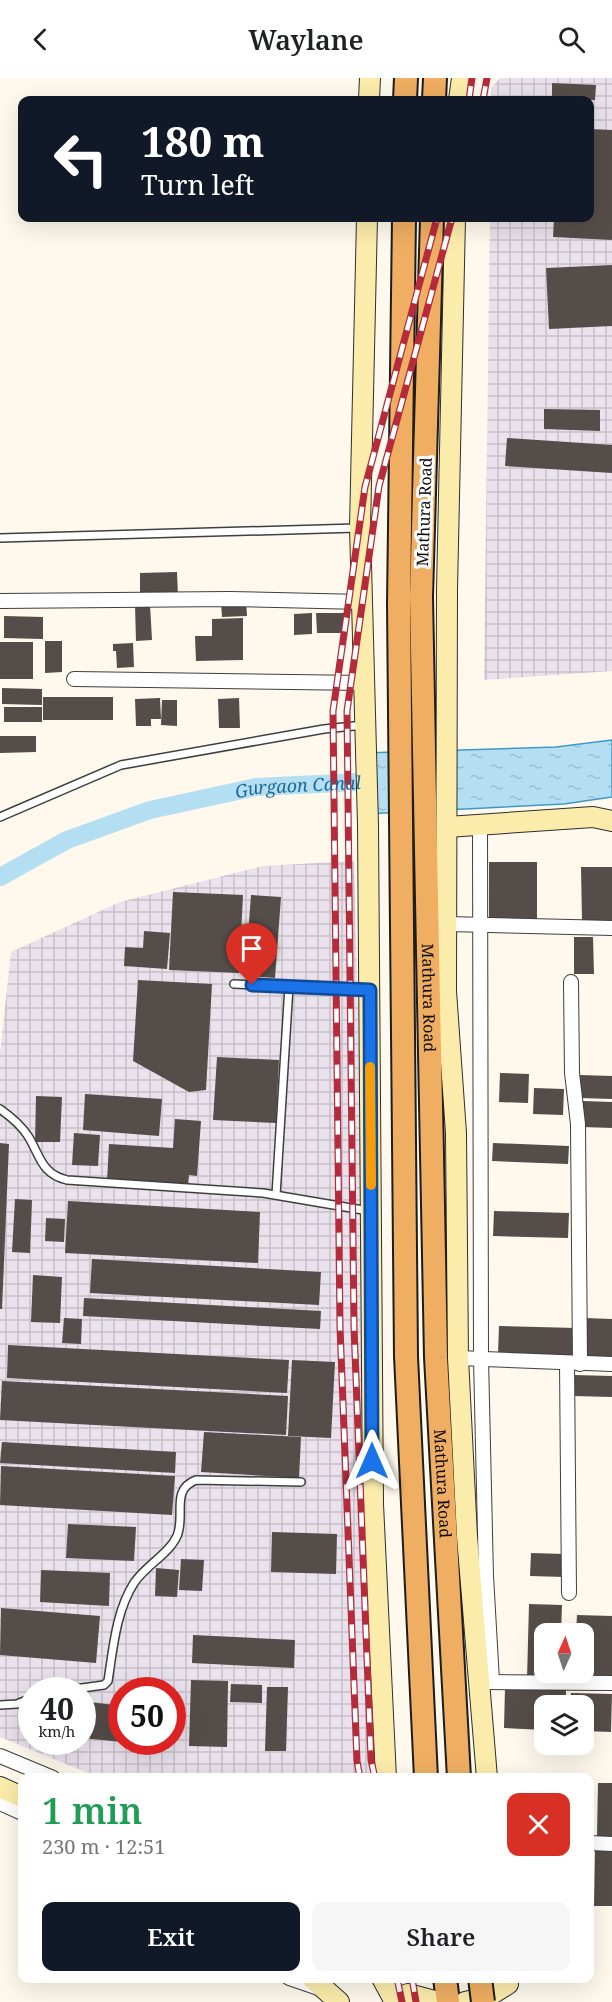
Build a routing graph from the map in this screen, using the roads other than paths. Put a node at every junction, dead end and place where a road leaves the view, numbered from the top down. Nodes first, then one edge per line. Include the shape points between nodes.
1 (370, 78) edge
2 (406, 78) edge
3 (435, 78) edge
4 (462, 78) edge
5 (369, 96) edge
6 (405, 96) edge
7 (434, 96) edge
8 (460, 96) edge
9 (367, 222) edge
10 (404, 222) edge
11 (432, 222) edge
12 (437, 222) edge
13 (455, 222) edge
14 (431, 250) junction
15 (360, 528) junction
16 (0, 538) edge
17 (0, 600) edge
18 (363, 602) junction
19 (74, 679) dead end
20 (364, 683) junction
21 (365, 725) junction
22 (612, 809) edge
23 (0, 817) edge
24 (592, 817) junction
25 (447, 820) junction
26 (612, 821) edge
27 (480, 826) junction
28 (447, 924) junction
29 (479, 924) junction
30 (612, 928) edge
31 (571, 982) dead end
32 (234, 984) dead end
33 (290, 987) junction
34 (370, 990) junction
35 (0, 1109) edge
36 (276, 1195) junction
37 (371, 1211) junction
38 (458, 1358) junction
39 (481, 1359) junction
40 (574, 1363) junction
41 (612, 1364) edge
42 (301, 1482) dead end
43 (569, 1593) dead end
44 (486, 1681) junction
45 (612, 1683) edge
46 (96, 1686) edge
47 (18, 1704) edge
48 (0, 1705) edge
49 (0, 1756) edge
50 (41, 1773) edge
51 (386, 1773) edge
52 (426, 1773) edge
53 (459, 1773) edge
54 (487, 1773) edge
55 (0, 1787) edge
56 (18, 1795) edge
57 (0, 1803) edge
58 (18, 1811) edge
59 (594, 1843) edge
60 (612, 1844) edge
61 (301, 1983) edge
62 (318, 1983) edge
63 (389, 1983) edge
64 (446, 1983) edge
65 (481, 1983) edge
66 (508, 1988) edge
67 (405, 1994) edge
68 (333, 1997) edge
69 (438, 2002) edge
70 (448, 2002) edge
71 (465, 2002) edge
72 (483, 2002) edge

1 - 5 main road
2 - 6 highway
3 - 7 highway
4 - 8 main road
9 - 15 main road
10 - 52 highway, Mathura Road via 400,747 406,1356
11 - 14 highway, Mathura Road
12 - 14 highway
13 - 25 main road, Mathura Road via 447,590
14 - 53 highway, Mathura Road via 421,597 425,821 436,1357
15 - 16 lane
15 - 18 main road
17 - 18 street
18 - 20 main road
19 - 20 street
20 - 21 main road
21 - 23 lane via 121,765
21 - 34 main road
22 - 24 main road
24 - 26 main road
24 - 27 main road
25 - 27 main road
25 - 28 main road, Mathura Road
27 - 29 street
28 - 29 street
28 - 38 main road, Mathura Road via 446,991 456,1133
29 - 30 street
29 - 39 street
31 - 40 street via 571,1065 579,1124
32 - 33 lane
33 - 34 lane
33 - 36 lane
34 - 37 main road
35 - 36 lane via 28,1135 54,1177
36 - 37 lane
37 - 51 main road via 373,1504
38 - 39 street
38 - 44 main road, Mathura Road via 467,1536
39 - 40 street
39 - 44 street
40 - 41 street
40 - 43 street
42 - 46 lane via 196,1480 185,1484 180,1493 178,1534 170,1549 150,1563 133,1584 122,1610 108,1681
44 - 45 street
44 - 54 main road, Mathura Road
47 - 48 lane
49 - 50 street
55 - 56 main road
57 - 58 street
59 - 60 street
61 - 68 street
62 - 68 main road
63 - 67 main road
64 - 70 highway
65 - 72 highway, bridge
66 - 71 main road
67 - 69 main road

